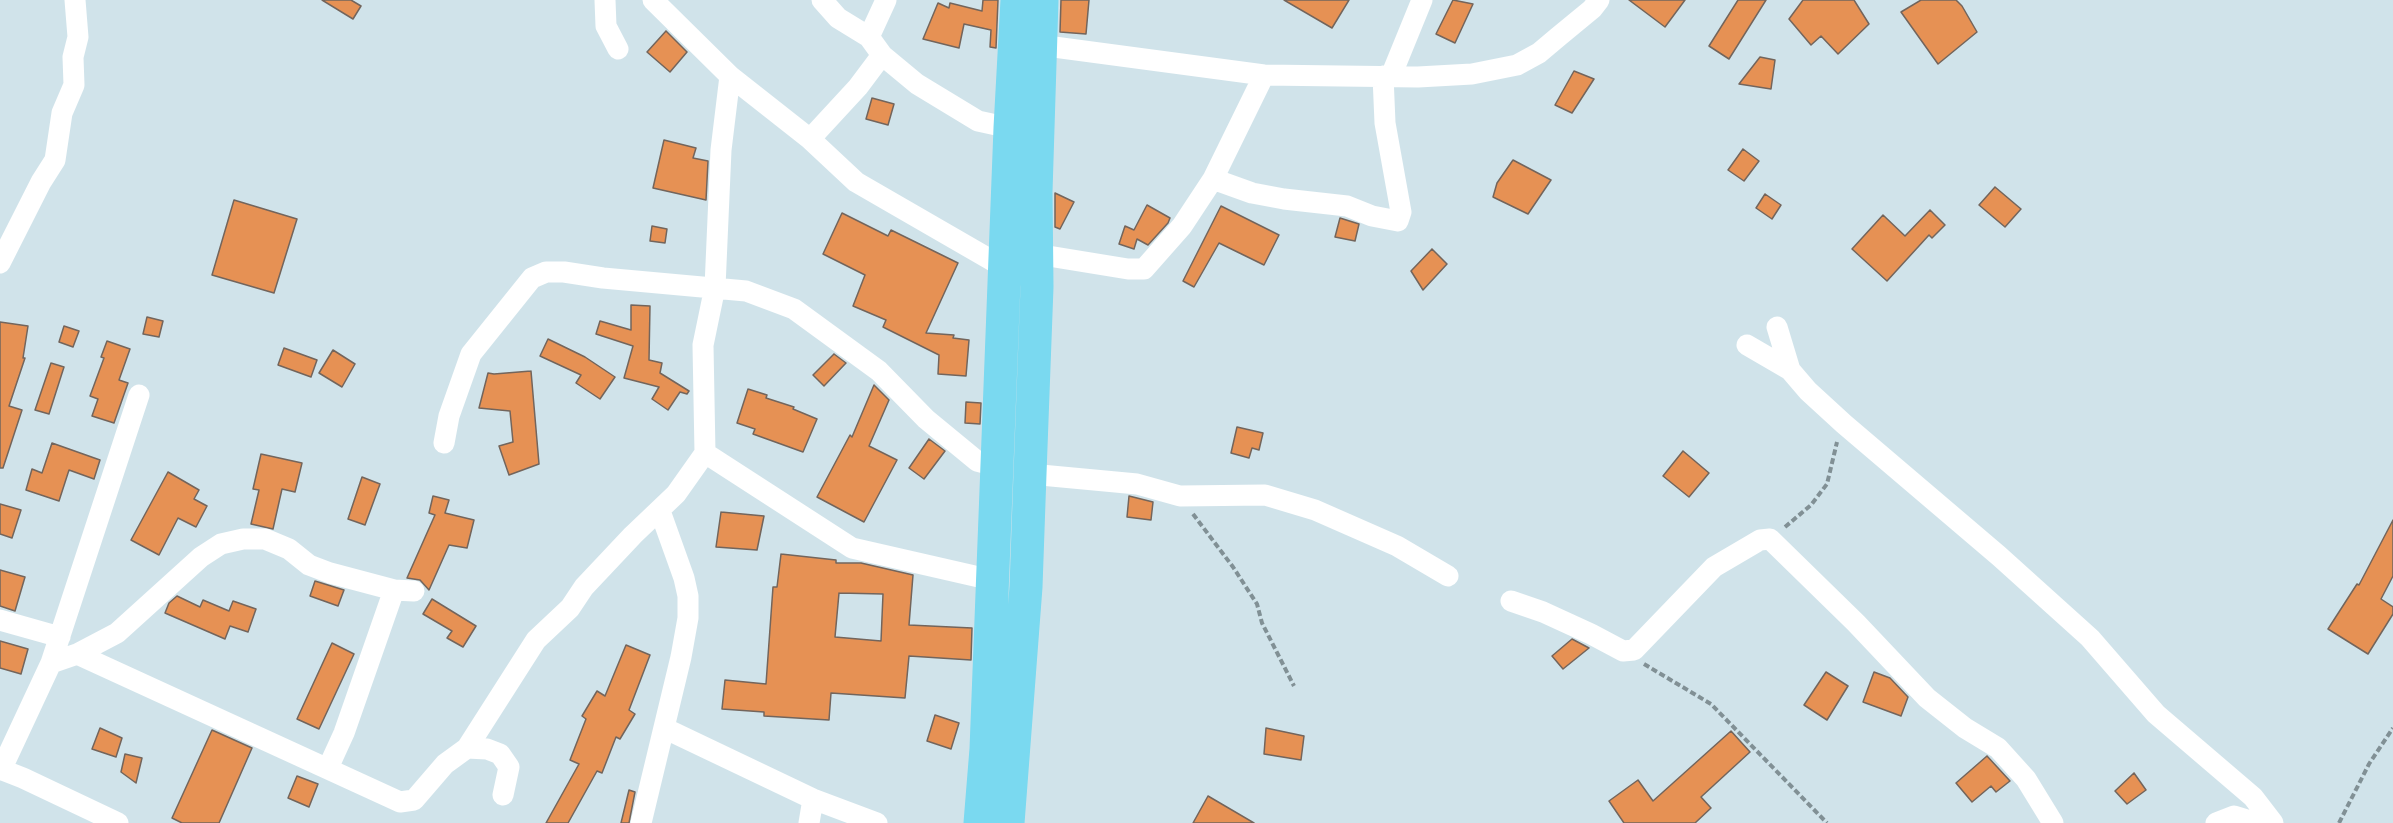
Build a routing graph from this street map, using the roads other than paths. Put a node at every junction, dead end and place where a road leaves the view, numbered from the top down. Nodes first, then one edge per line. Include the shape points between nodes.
1 (75, 0) edge
2 (604, 0) edge
3 (653, 0) edge
4 (822, 0) edge
5 (886, 0) edge
6 (1017, 0) edge
7 (1042, 0) edge
8 (1422, 0) edge
9 (1590, 3) edge
10 (869, 38) junction
11 (1039, 45) junction
12 (618, 49) dead end
13 (882, 55) junction
14 (730, 75) junction
15 (1264, 75) junction
16 (1387, 76) junction
17 (1010, 128) junction
18 (810, 139) junction
19 (1213, 179) junction
20 (1036, 254) junction
21 (0, 263) edge
22 (1005, 268) junction
23 (716, 287) junction
24 (1777, 327) dead end
25 (1747, 345) dead end
26 (1790, 370) junction
27 (139, 395) dead end
28 (444, 442) dead end
29 (705, 453) junction
30 (996, 466) junction
31 (1030, 474) junction
32 (660, 511) junction
33 (1448, 576) dead end
34 (992, 579) junction
35 (1511, 601) dead end
36 (0, 620) edge
37 (60, 637) junction
38 (77, 654) junction
39 (51, 663) junction
40 (664, 728) junction
41 (467, 748) junction
42 (327, 768) junction
43 (1, 769) edge
44 (503, 795) dead end
45 (813, 799) junction
46 (117, 823) edge
47 (641, 823) edge
48 (809, 823) edge
49 (877, 823) edge
50 (980, 823) edge
51 (1008, 823) edge
52 (2054, 823) edge
53 (2216, 823) edge
54 (2257, 823) edge
55 (2273, 823) edge

1 - 21 street via 78,38 73,57 74,85 62,113 55,160
2 - 12 street via 606,26
3 - 14 street
4 - 10 street via 838,18
5 - 10 street
6 - 17 main road
7 - 11 main road
8 - 16 street
9 - 16 street via 1539,53 1517,65 1472,74
10 - 13 street
11 - 15 street
11 - 20 main road
13 - 17 street via 917,84 978,121
13 - 18 street
14 - 18 street
14 - 23 street via 721,150
15 - 16 street
15 - 19 street
16 - 19 street via 1384,123 1401,212 1398,221 1347,206 1251,193
17 - 22 main road
18 - 22 street via 855,182
19 - 20 street via 1182,226 1144,268 1128,269
20 - 31 main road
22 - 30 main road
23 - 28 street via 564,272 546,272 532,278 471,354
23 - 29 street via 703,345
23 - 30 street via 746,291 794,309 879,371 926,419 977,461
24 - 26 street
25 - 26 street
26 - 55 street via 1844,424 2090,638 2156,714 2253,797
27 - 37 street
29 - 32 street
29 - 34 street via 852,548
30 - 34 main road
31 - 33 street via 1137,484 1180,496 1265,495 1315,510 1397,546
31 - 51 main road via 1026,587
32 - 40 street via 688,596 686,628
32 - 41 street via 537,640
34 - 50 main road
35 - 52 street via 1543,612 1623,651 1634,650 1714,567 1760,540 1770,539 1927,698 1998,748 2026,779
36 - 37 street
37 - 39 street
38 - 39 street
38 - 42 street
38 - 42 street via 117,633 201,557 221,544 243,539 265,539 330,573 404,591
39 - 43 street
40 - 45 street
40 - 47 street
41 - 42 street via 445,764 414,800 400,802
41 - 44 street via 500,754 508,766
43 - 46 street
45 - 48 street
45 - 49 street
53 - 54 street via 2234,816

